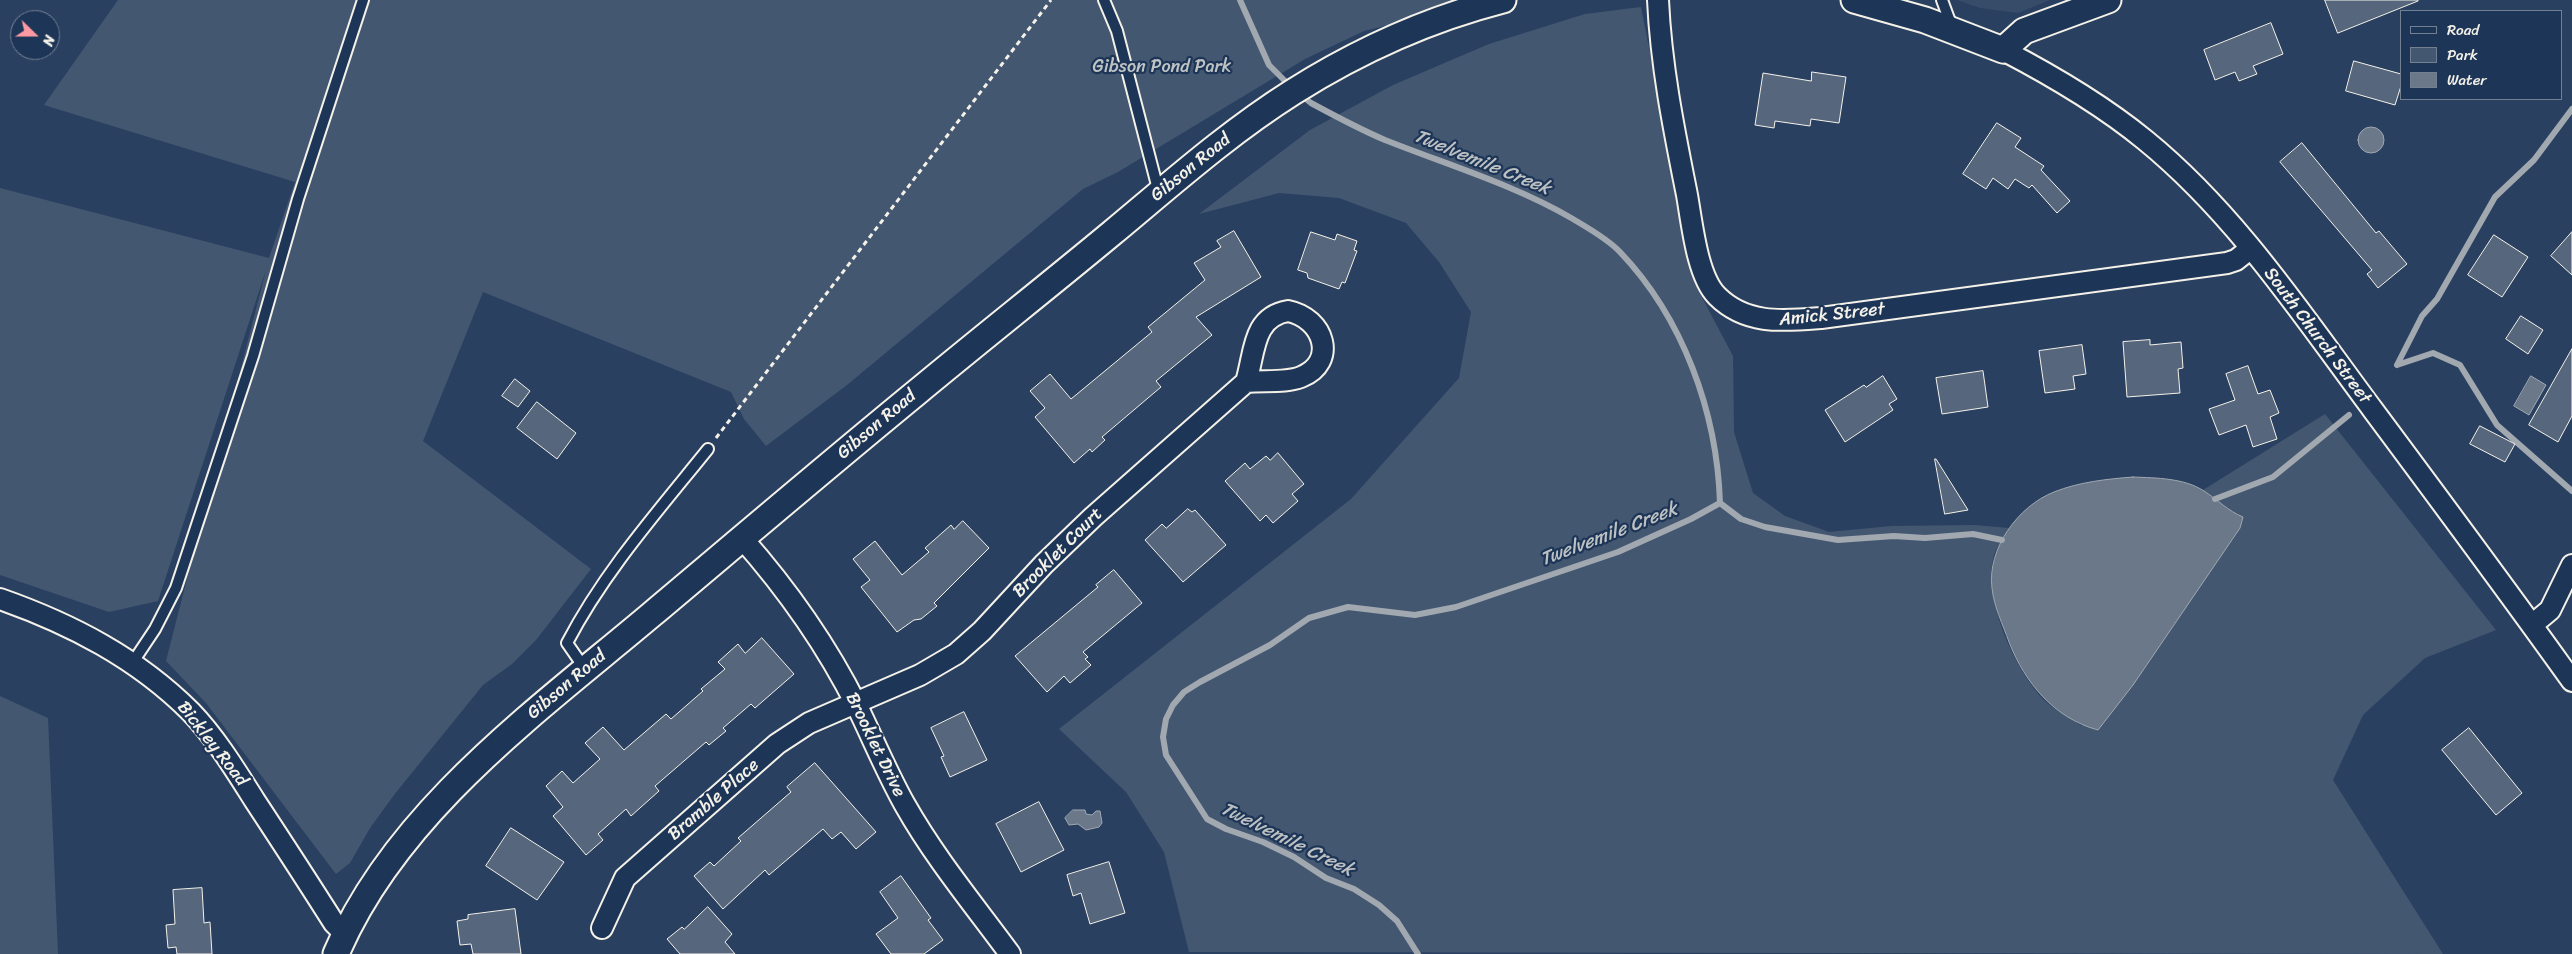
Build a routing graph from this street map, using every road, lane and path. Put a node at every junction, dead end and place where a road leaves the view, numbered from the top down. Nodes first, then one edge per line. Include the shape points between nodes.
1 (363, 0) edge
2 (1051, 0) edge
3 (1104, 0) edge
4 (1503, 0) edge
5 (1658, 0) edge
6 (1854, 0) edge
7 (1942, 0) edge
8 (2108, 0) edge
9 (1953, 31) junction
10 (2003, 50) junction
11 (1159, 194) junction
12 (2250, 249) junction
13 (1246, 382) dead end
14 (708, 449) joint
15 (741, 537) junction
16 (2572, 565) edge
17 (0, 599) edge
18 (2532, 625) junction
19 (133, 662) junction
20 (585, 669) junction
21 (2572, 681) edge
22 (856, 704) junction
23 (602, 928) dead end
24 (340, 944) edge
25 (1010, 954) edge

1 - 19 lane via 298,199 256,346 176,588
2 - 14 path
3 - 11 lane via 1117,31
4 - 11 street, Gibson Road via 1452,15 1373,47 1297,90 1248,123
5 - 12 street, Amick Street via 1666,88 1699,255 1716,296 1741,313 1773,321 1821,318 2227,263
6 - 9 street
7 - 9 lane
8 - 10 street via 2024,31
9 - 10 street
10 - 12 street, South Church Street via 2079,92 2144,140 2193,184
11 - 15 street, Gibson Road
12 - 18 street, South Church Street via 2296,306
13 - 22 street, Brooklet Court via 1082,528 956,654 920,675
14 - 20 lane via 631,545 579,620 567,643
15 - 20 street, Gibson Road
15 - 22 street, Brooklet Drive via 775,576 811,626
16 - 18 street via 2550,610
17 - 19 street, Bickley Road via 47,615
18 - 21 street, South Church Street
19 - 24 street, Bickley Road via 192,714 232,766 334,922
20 - 24 street, Gibson Road via 436,804 377,881
22 - 23 street, Bramble Place via 794,732 756,763 626,878
22 - 25 street, Brooklet Drive via 919,828

